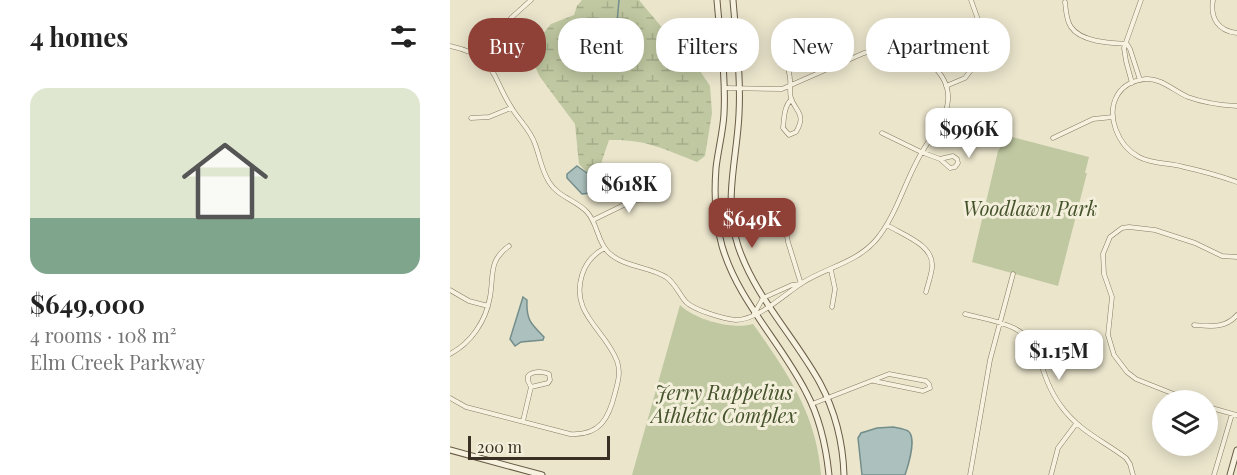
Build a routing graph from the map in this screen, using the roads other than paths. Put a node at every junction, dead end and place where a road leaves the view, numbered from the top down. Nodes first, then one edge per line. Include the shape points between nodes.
1 (531, 0) edge
2 (717, 0) edge
3 (733, 0) edge
4 (971, 0) edge
5 (1141, 0) edge
6 (1213, 0) edge
7 (1065, 2) dead end
8 (511, 18) edge
9 (1237, 33) edge
10 (1127, 44) junction
11 (450, 46) edge
12 (468, 50) edge
13 (789, 69) joint
14 (494, 72) edge
15 (789, 72) edge
16 (1140, 80) junction
17 (1132, 82) junction
18 (946, 86) junction
19 (790, 87) junction
20 (725, 88) junction
21 (740, 89) junction
22 (791, 100) junction
23 (1237, 106) edge
24 (511, 108) junction
25 (1113, 117) junction
26 (471, 118) dead end
27 (882, 133) dead end
28 (1053, 138) dead end
29 (921, 152) junction
30 (940, 159) dead end
31 (1237, 182) edge
32 (663, 199) dead end
33 (593, 220) junction
34 (784, 222) dead end
35 (887, 225) junction
36 (508, 246) dead end
37 (605, 248) junction
38 (1237, 257) edge
39 (831, 270) junction
40 (1013, 274) dead end
41 (801, 284) junction
42 (450, 290) edge
43 (926, 292) dead end
44 (764, 298) junction
45 (489, 306) junction
46 (769, 307) junction
47 (832, 307) dead end
48 (754, 314) junction
49 (965, 314) dead end
50 (1237, 315) edge
51 (999, 322) junction
52 (1194, 325) dead end
53 (450, 354) edge
54 (874, 381) junction
55 (531, 387) junction
56 (1164, 390) edge
57 (827, 397) junction
58 (450, 398) edge
59 (812, 404) junction
60 (1218, 410) edge
61 (1234, 415) edge
62 (522, 421) junction
63 (1076, 424) junction
64 (450, 450) edge
65 (1237, 450) edge
66 (542, 475) edge
67 (829, 475) edge
68 (844, 475) edge
69 (970, 475) edge
70 (1051, 475) edge
71 (1132, 475) edge
72 (1214, 475) edge
73 (1230, 475) edge

1 - 8 street
2 - 20 street
3 - 21 street
4 - 18 street via 981,28 974,66 965,78
5 - 10 street
6 - 9 street via 1218,25
7 - 10 street via 1069,24 1076,32
10 - 16 street
10 - 17 street via 1124,48
11 - 12 street
13 - 13 street via 798,56 798,31 793,27 785,28 783,34
14 - 24 street
15 - 19 street
16 - 17 street
16 - 23 street via 1159,81 1202,102
17 - 25 street via 1118,94
18 - 19 street via 935,68 918,55 886,48 864,53
18 - 29 street via 945,114
19 - 21 street
19 - 22 street
20 - 21 street
20 - 48 street via 716,168 718,229 728,262
21 - 44 street via 730,183 733,225 741,254
22 - 22 street via 799,109 801,120 796,132 789,135 783,128
24 - 26 street via 489,117
24 - 33 street via 530,134 549,182
25 - 28 street via 1093,119
25 - 31 street via 1122,141 1140,157
27 - 29 street
29 - 30 street
29 - 35 street
32 - 33 street via 633,200
33 - 37 street
34 - 41 street
35 - 39 street via 867,249
35 - 43 street via 924,247 930,255 932,266
36 - 45 street via 495,259
37 - 48 street via 616,258 664,276 692,307 738,320
37 - 62 street via 587,263 579,294 583,309 619,367 609,413 600,426 582,434
38 - 56 street via 1222,256 1176,236 1136,227 1122,228 1110,237 1103,254 1104,274 1112,297 1108,335 1114,355 1136,379
39 - 41 street
39 - 47 street via 835,289
40 - 51 street
41 - 44 street
41 - 46 street
42 - 45 street
44 - 46 street
44 - 48 street
45 - 53 street via 477,331
46 - 48 street
46 - 57 street
48 - 59 street
49 - 51 street
50 - 52 street via 1216,327
51 - 63 street via 1030,339 1052,392
51 - 69 street
54 - 54 street via 923,391 930,388 926,381 898,374 880,376
54 - 57 street
55 - 55 street via 529,374 549,374 548,383
55 - 62 street
57 - 59 street
57 - 68 street via 839,432
58 - 62 street via 466,407
59 - 67 street via 824,438
60 - 61 street
61 - 72 street
63 - 70 street via 1058,448
63 - 71 street via 1126,458
64 - 66 street
65 - 73 street

